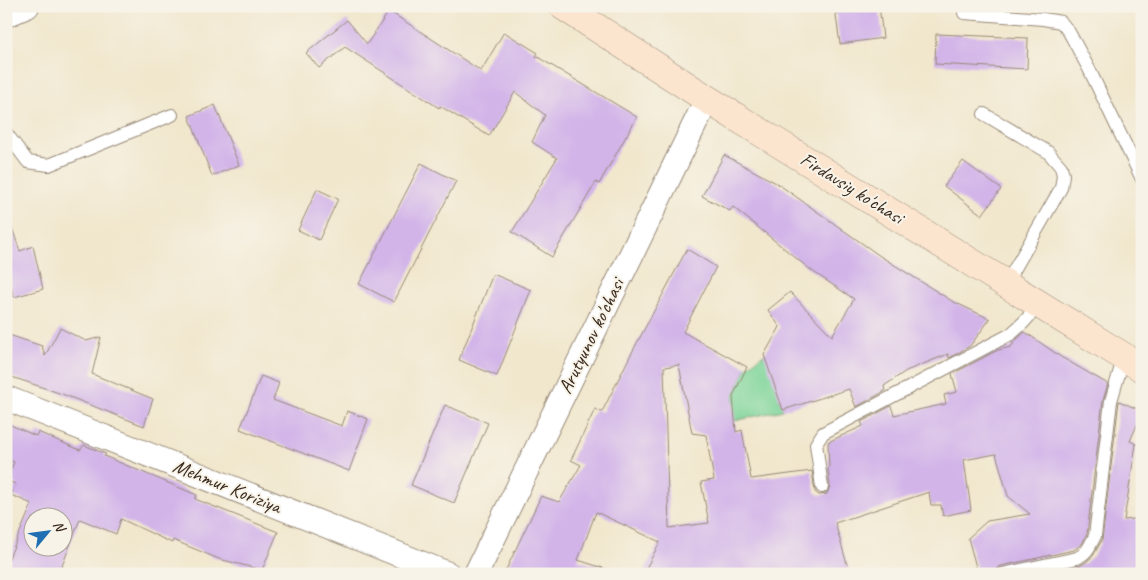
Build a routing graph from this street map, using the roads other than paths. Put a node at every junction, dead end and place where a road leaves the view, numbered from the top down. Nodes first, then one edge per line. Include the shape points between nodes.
1 (27, 6) edge
2 (563, 6) edge
3 (964, 13) dead end
4 (6, 15) edge
5 (707, 99) junction
6 (984, 114) dead end
7 (172, 115) dead end
8 (6, 133) edge
9 (1142, 179) edge
10 (1006, 284) junction
11 (1039, 304) junction
12 (1133, 362) edge
13 (6, 398) edge
14 (822, 487) dead end
15 (448, 574) edge
16 (476, 574) edge
17 (1003, 574) edge

1 - 4 street
2 - 5 main road, Firdavsiy ko'chasi
3 - 9 lane via 1060,22 1069,32 1089,70
5 - 10 main road, Firdavsiy ko'chasi
5 - 16 street, Arutyunov ko'chasi
6 - 10 lane via 1048,152 1061,167 1063,175 1061,188
7 - 8 lane via 49,165 28,162
10 - 11 main road, Firdavsiy ko'chasi
11 - 12 main road, Firdavsiy ko'chasi
11 - 14 lane via 1011,334 823,434 816,444
12 - 17 lane via 1111,401 1095,536 1090,548 1078,558
13 - 15 street, Mehmur Koriziya

